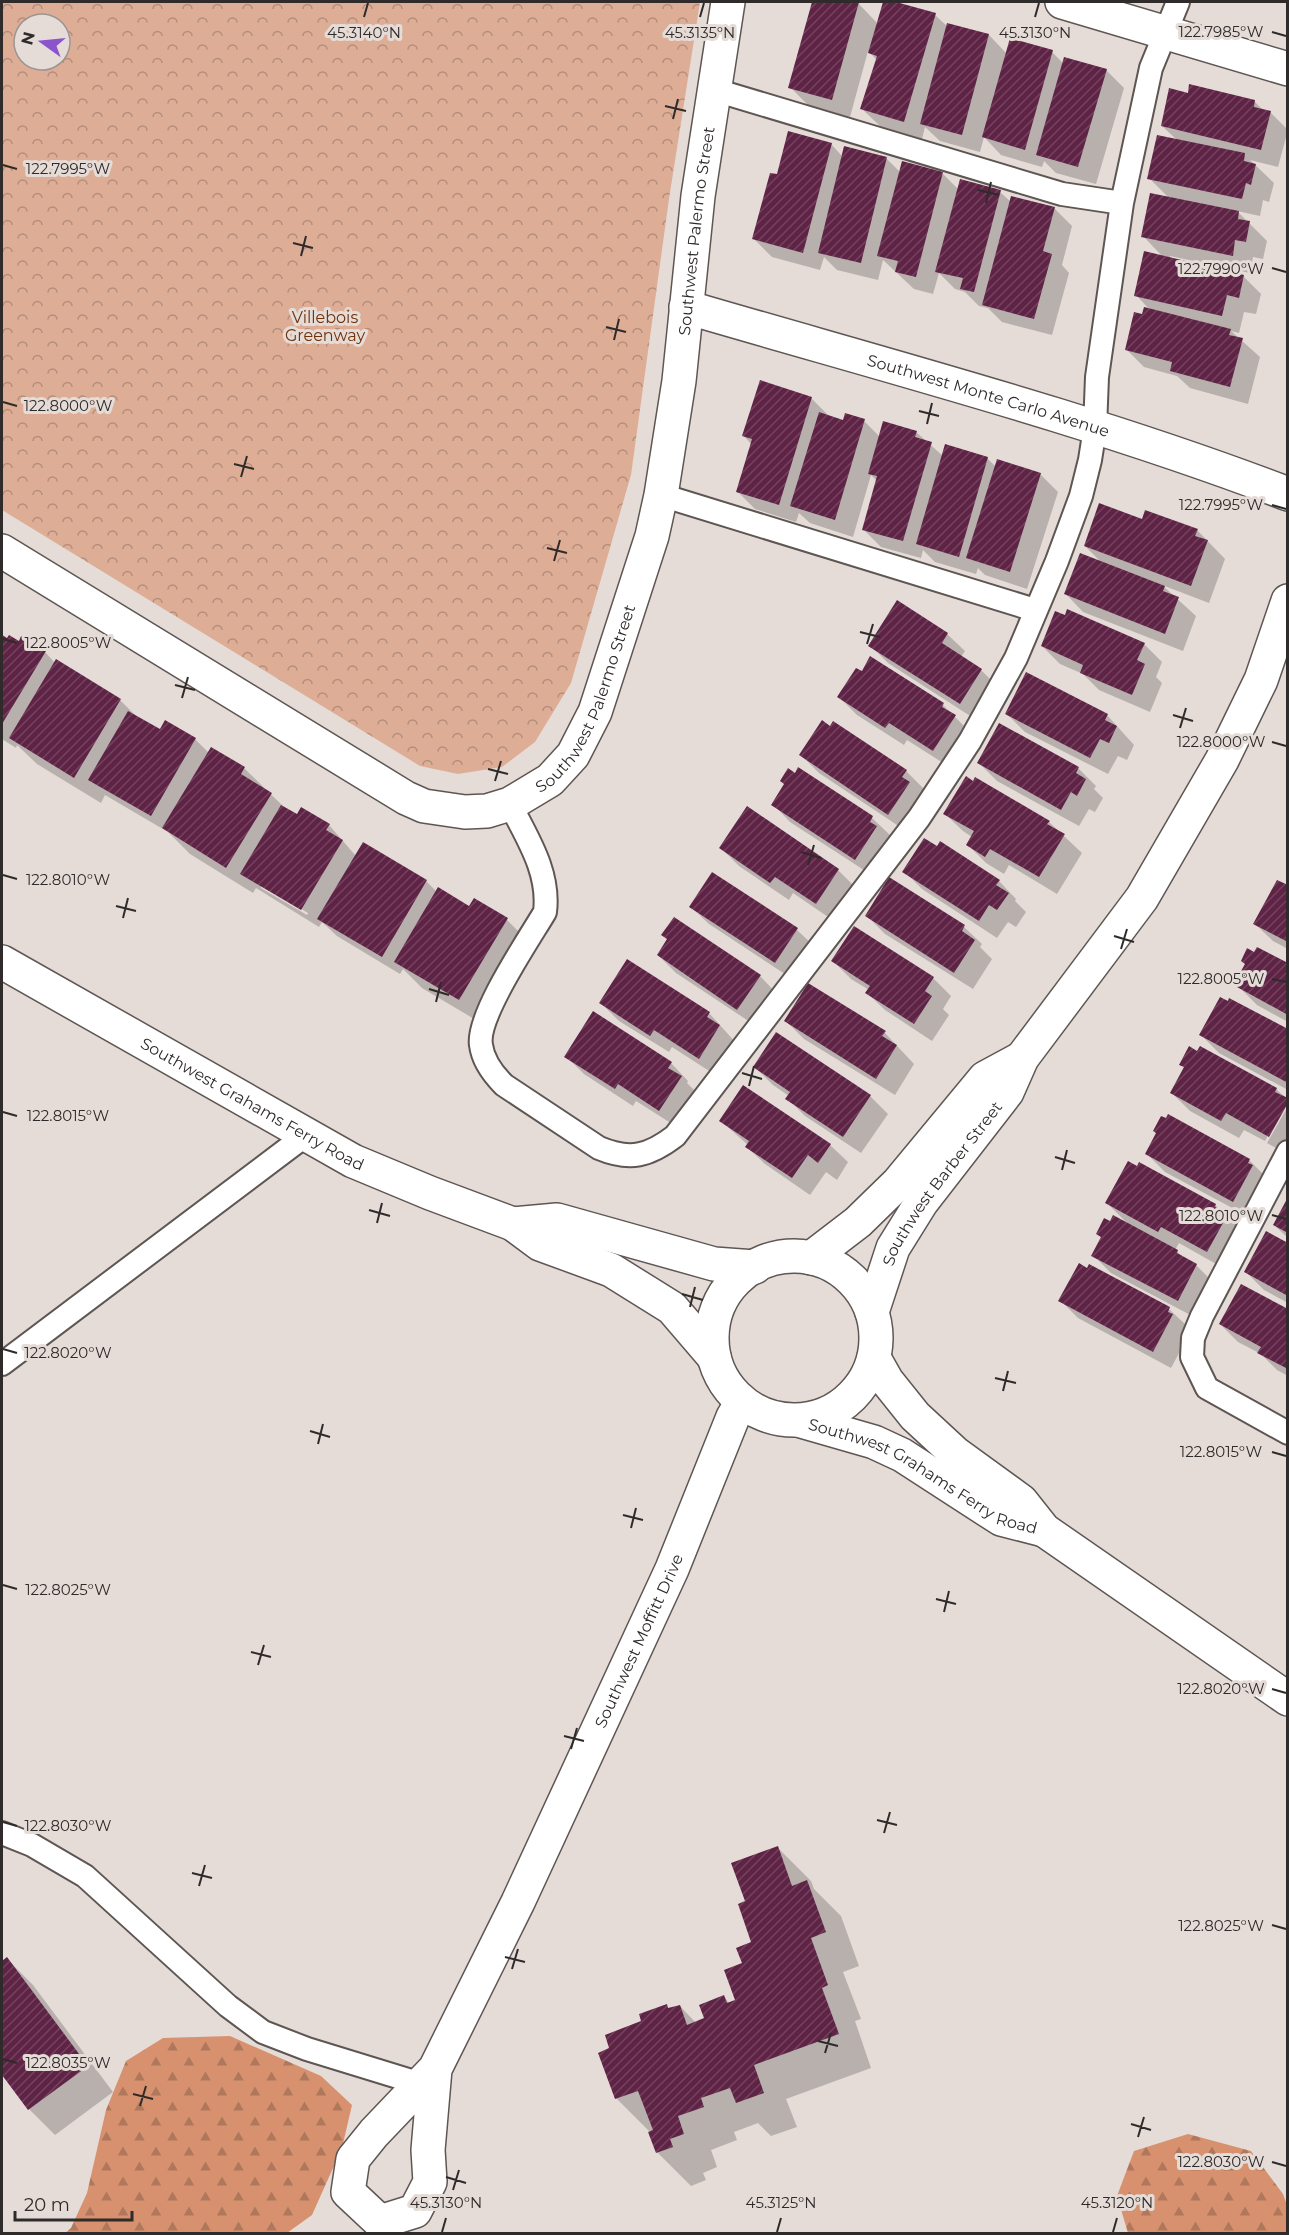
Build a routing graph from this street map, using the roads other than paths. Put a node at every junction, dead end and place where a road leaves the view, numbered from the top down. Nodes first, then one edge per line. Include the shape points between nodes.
1 (728, 2) edge
2 (1062, 2) edge
3 (1178, 2) edge
4 (1166, 31) junction
5 (1287, 69) edge
6 (715, 90) junction
7 (1122, 203) junction
8 (686, 307) junction
9 (1095, 428) junction
10 (1287, 494) edge
11 (660, 495) junction
12 (2, 551) edge
13 (1287, 601) edge
14 (1035, 610) junction
15 (510, 804) junction
16 (2, 962) edge
17 (1022, 1058) junction
18 (306, 1135) junction
19 (1287, 1152) edge
20 (513, 1224) junction
21 (811, 1258) junction
22 (755, 1267) junction
23 (872, 1312) junction
24 (714, 1357) junction
25 (874, 1358) junction
26 (2, 1364) edge
27 (742, 1402) junction
28 (801, 1421) junction
29 (1287, 1433) edge
30 (1044, 1530) junction
31 (1287, 1699) edge
32 (2, 1833) edge
33 (428, 2076) joint

1 - 6 street, Southwest Palermo Street
2 - 4 street
3 - 4 lane
4 - 5 street
4 - 7 lane via 1151,68
6 - 7 lane via 1062,194
6 - 8 street, Southwest Palermo Street
7 - 9 lane via 1097,377
8 - 9 street, Southwest Monte Carlo Avenue
8 - 11 street, Southwest Palermo Street via 679,381
9 - 10 street, Southwest Monte Carlo Avenue
9 - 14 lane via 1081,496
11 - 14 lane
11 - 15 street, Southwest Palermo Street via 652,536 595,712 573,755 550,780
12 - 15 street, Southwest Palermo Street via 406,798 424,806 465,812
13 - 17 street, Southwest Barber Street via 1261,680 1222,760 1142,898
14 - 15 lane via 993,703 945,782 675,1136 653,1150 630,1156 599,1148 504,1085 486,1061 480,1044 481,1028 545,912 547,896 540,866
16 - 18 street, Southwest Grahams Ferry Road
17 - 21 street, Southwest Barber Street via 985,1078 898,1183 858,1222
17 - 23 street, Southwest Barber Street via 1007,1092 921,1203 894,1248
18 - 20 street, Southwest Grahams Ferry Road via 353,1161
18 - 26 lane
19 - 29 lane via 1202,1316 1193,1338 1192,1357 1207,1388
20 - 22 street, Southwest Grahams Ferry Road via 557,1220 714,1264
20 - 24 street, Southwest Grahams Ferry Road via 540,1244 611,1270 672,1308
21 - 22 street via 788,1256
21 - 23 street via 833,1265 852,1280 867,1298
22 - 24 street via 728,1290 717,1311 712,1334
23 - 25 street via 877,1344
24 - 27 street via 722,1379
25 - 28 street via 861,1387 844,1404 824,1416
25 - 30 street, Southwest Grahams Ferry Road via 915,1416 955,1453 1021,1501
27 - 28 street via 759,1412
27 - 33 street, Southwest Moffitt Drive via 662,1591 518,1902
28 - 30 street, Southwest Grahams Ferry Road via 874,1442 902,1455 1001,1519
30 - 31 street, Southwest Grahams Ferry Road
32 - 33 lane via 32,1845 85,1876 228,2006 263,2032 307,2049

